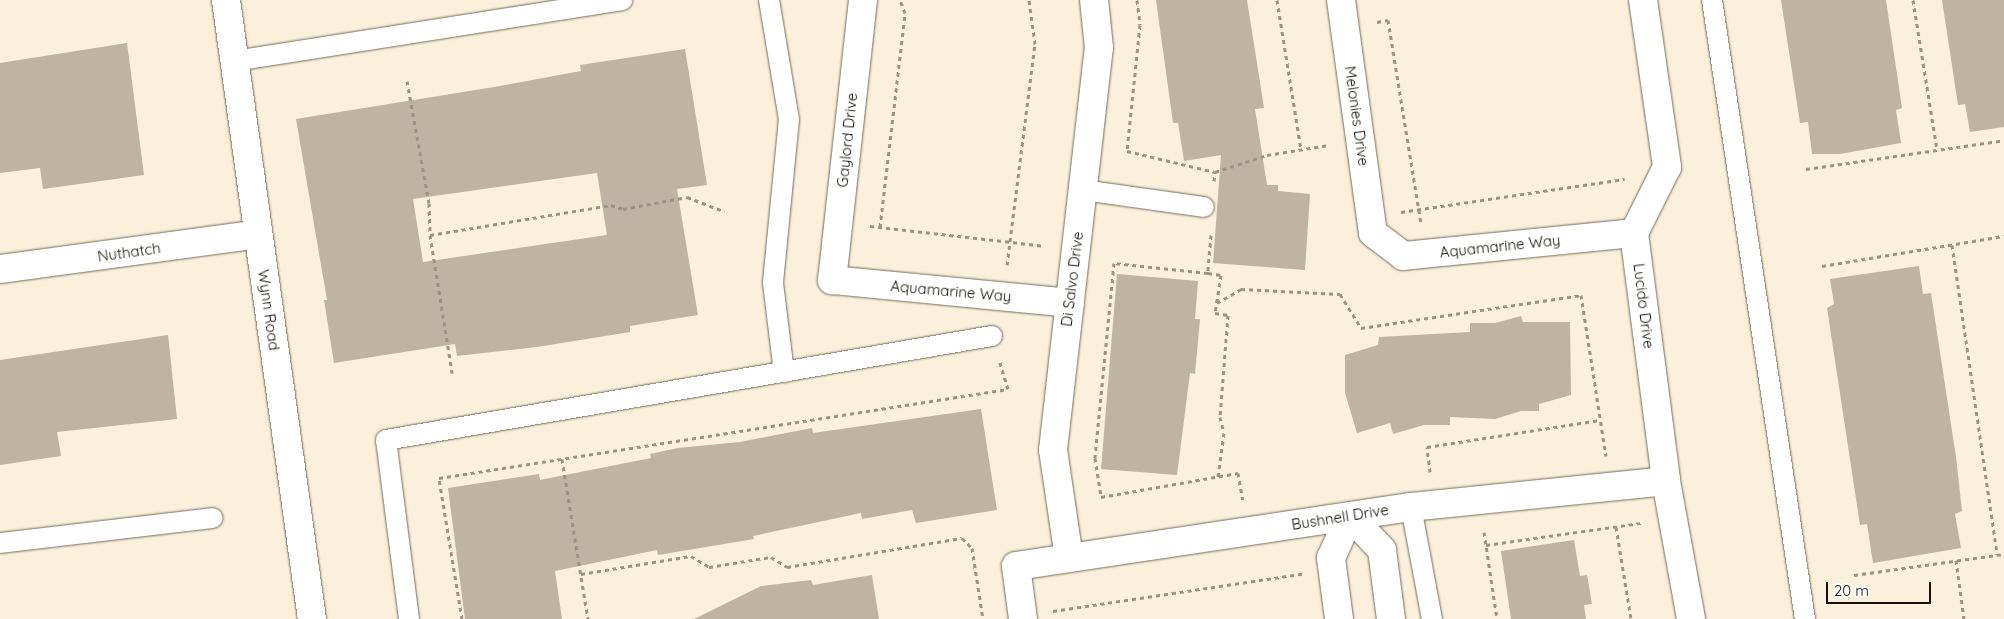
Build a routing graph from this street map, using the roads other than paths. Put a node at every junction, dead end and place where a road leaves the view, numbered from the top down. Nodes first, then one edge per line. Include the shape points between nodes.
1 (226, 0) edge
2 (622, 0) edge
3 (769, 0) edge
4 (863, 0) edge
5 (1094, 0) edge
6 (1340, 0) edge
7 (1643, 0) edge
8 (1712, 0) edge
9 (234, 61) junction
10 (1083, 190) junction
11 (1209, 199) road end
12 (1372, 224) joint
13 (1634, 233) junction
14 (258, 234) junction
15 (0, 269) edge
16 (832, 280) joint
17 (1070, 303) junction
18 (992, 336) road end
19 (784, 372) junction
20 (1666, 481) junction
21 (1411, 507) junction
22 (1350, 516) junction
23 (213, 518) dead end
24 (0, 543) edge
25 (1069, 558) junction
26 (312, 619) edge
27 (409, 619) edge
28 (1023, 619) edge
29 (1339, 619) edge
30 (1391, 619) edge
31 (1432, 619) edge
32 (1691, 619) edge
33 (1805, 619) edge

1 - 9 street, Wynn Road
2 - 9 lane
3 - 19 lane via 789,119 772,283
4 - 16 street, Gaylord Drive
5 - 10 street, Di Salvo Drive via 1099,48
6 - 12 street, Melonies Drive
7 - 13 street via 1667,167
8 - 33 lane
9 - 14 street, Wynn Road
10 - 11 lane
10 - 17 street, Di Salvo Drive
12 - 13 street, Aquamarine Way via 1403,256
13 - 20 street, Lucido Drive
14 - 15 street, Nuthatch
14 - 26 street, Wynn Road
16 - 17 street, Aquamarine Way
17 - 25 street, Di Salvo Drive via 1053,450
18 - 19 lane
19 - 27 lane via 386,440
20 - 21 street, Bushnell Drive
20 - 32 street, Lucido Drive
21 - 22 street, Bushnell Drive
21 - 31 lane
22 - 25 street, Bushnell Drive
22 - 29 street via 1331,558
22 - 30 street via 1382,550
23 - 24 lane
25 - 28 street, Bushnell Drive via 1016,566

